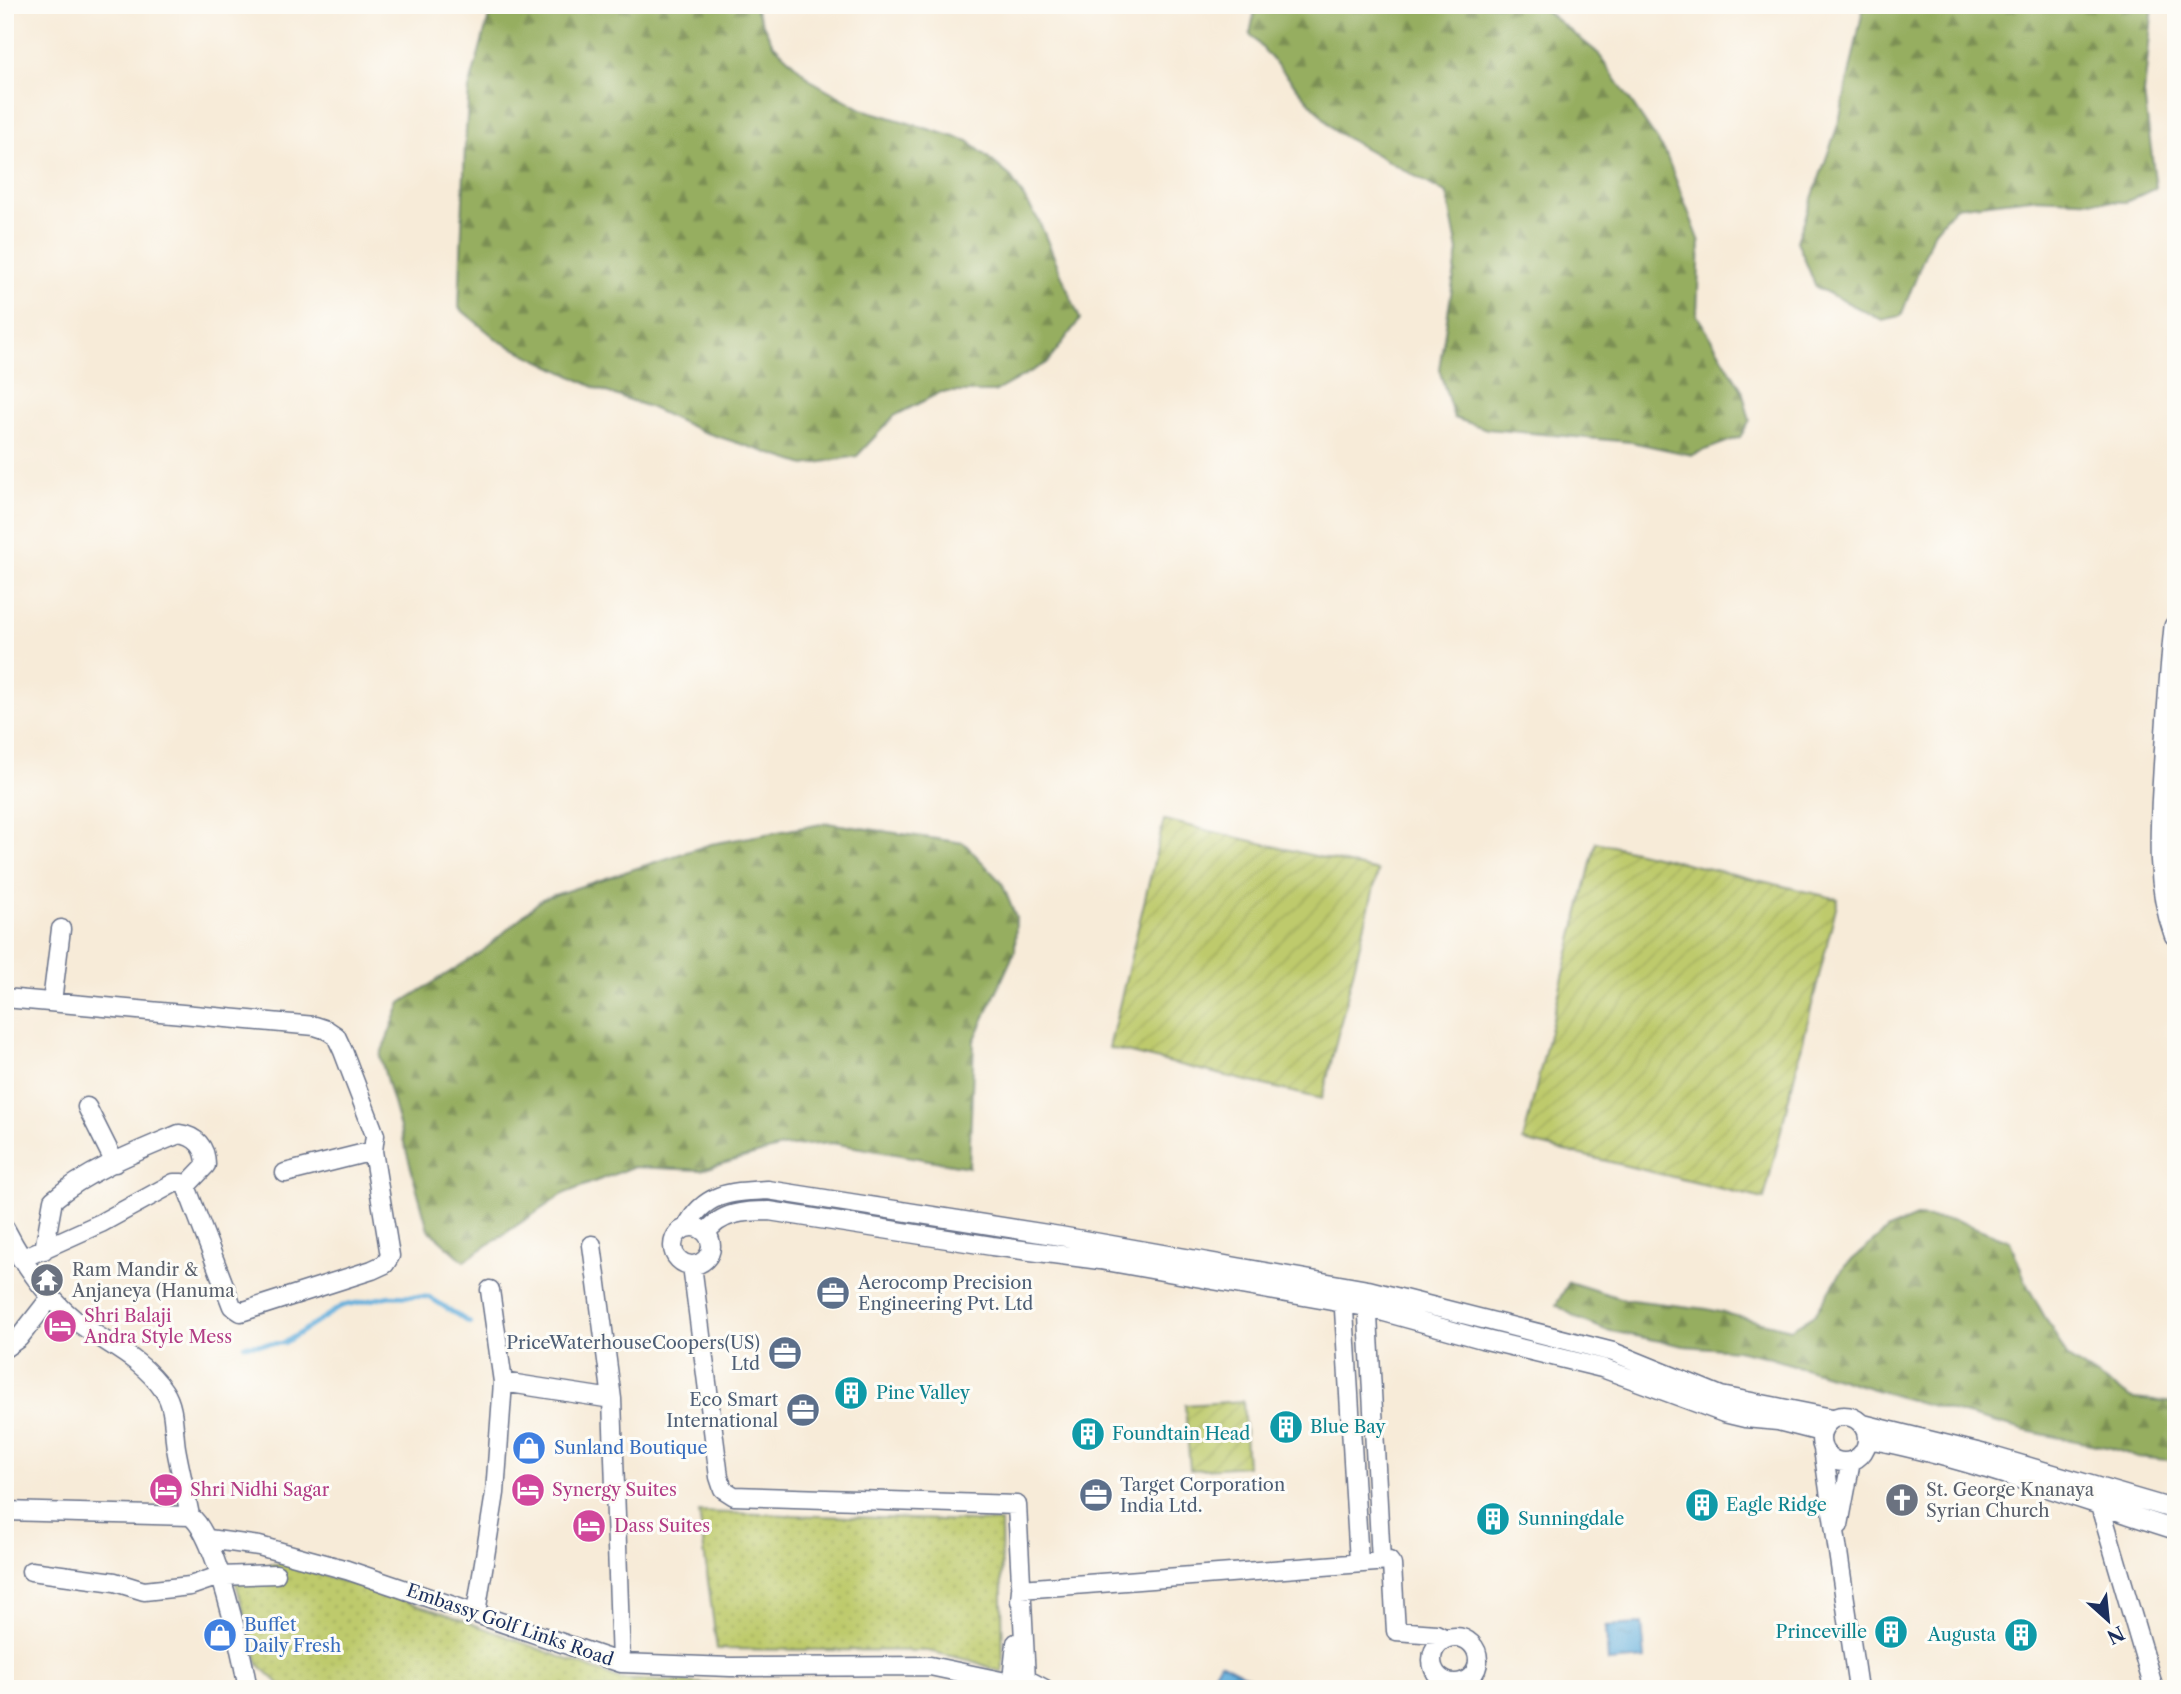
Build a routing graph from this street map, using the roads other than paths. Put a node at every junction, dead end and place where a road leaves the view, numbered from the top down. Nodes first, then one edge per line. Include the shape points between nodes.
1 (2176, 627) edge
2 (61, 929) dead end
3 (2176, 934) edge
4 (5, 998) edge
5 (52, 1002) junction
6 (87, 1107) dead end
7 (373, 1151) junction
8 (115, 1163) junction
9 (285, 1173) dead end
10 (186, 1186) junction
11 (5, 1228) edge
12 (686, 1228) junction
13 (706, 1233) junction
14 (592, 1245) dead end
15 (44, 1250) junction
16 (21, 1259) junction
17 (692, 1265) junction
18 (490, 1290) dead end
19 (1343, 1294) junction
20 (51, 1297) junction
21 (1367, 1298) junction
22 (5, 1348) edge
23 (503, 1382) junction
24 (612, 1399) junction
25 (1865, 1431) junction
26 (1825, 1433) junction
27 (1851, 1461) junction
28 (2100, 1506) junction
29 (2176, 1510) edge
30 (5, 1511) edge
31 (190, 1516) junction
32 (2176, 1530) edge
33 (208, 1539) junction
34 (1837, 1539) junction
35 (1381, 1561) junction
36 (1360, 1562) junction
37 (31, 1571) dead end
38 (276, 1574) dead end
39 (219, 1576) junction
40 (1021, 1589) junction
41 (476, 1613) junction
42 (1446, 1639) junction
43 (621, 1663) junction
44 (1015, 1683) edge
45 (1442, 1684) edge
46 (248, 1689) edge
47 (1045, 1689) edge
48 (1858, 1689) edge
49 (2154, 1689) edge

1 - 3 main road via 2163,879
2 - 5 street
4 - 5 street
5 - 7 street via 327,1030 340,1044 375,1135
6 - 8 street
7 - 9 street
7 - 10 street via 390,1256 385,1264 241,1312 232,1306
8 - 10 street via 179,1134 188,1135 200,1143 206,1155 205,1165
8 - 15 street via 52,1200
10 - 15 street via 174,1183
11 - 16 street
12 - 13 street
12 - 17 street via 676,1235 673,1246 677,1258
12 - 19 street via 692,1215 718,1196 768,1190 1060,1236
13 - 17 street via 710,1250 704,1260
13 - 19 street via 730,1214 769,1211 1297,1293
14 - 24 street
15 - 16 street
16 - 20 street
17 - 40 street via 719,1477 727,1493 1017,1505
18 - 23 street
19 - 21 street
19 - 36 street
20 - 22 street via 19,1338
20 - 31 street via 76,1321 133,1358 163,1390 171,1405
21 - 26 street via 1613,1352
21 - 35 street
23 - 24 street
23 - 41 street via 495,1493
24 - 43 street
25 - 26 street via 1849,1415
25 - 27 street via 1863,1453
25 - 28 street
25 - 29 street via 1985,1454
26 - 27 street via 1835,1460
26 - 34 street
27 - 34 street
28 - 32 street
28 - 49 street
30 - 31 street
31 - 33 street
33 - 39 street
33 - 41 street, Embassy Golf Links Road via 301,1556
34 - 48 street
35 - 36 street
35 - 42 street via 1392,1564 1396,1631
36 - 40 street
37 - 39 street via 115,1582 144,1591 190,1586
38 - 39 street
39 - 46 street
40 - 44 street
41 - 43 street, Embassy Golf Links Road
42 - 45 street via 1433,1653 1432,1663
42 - 45 street via 1456,1637 1474,1646 1478,1663 1469,1679
43 - 44 street, Embassy Golf Links Road via 930,1666
44 - 47 street, Embassy Golf Links Road

